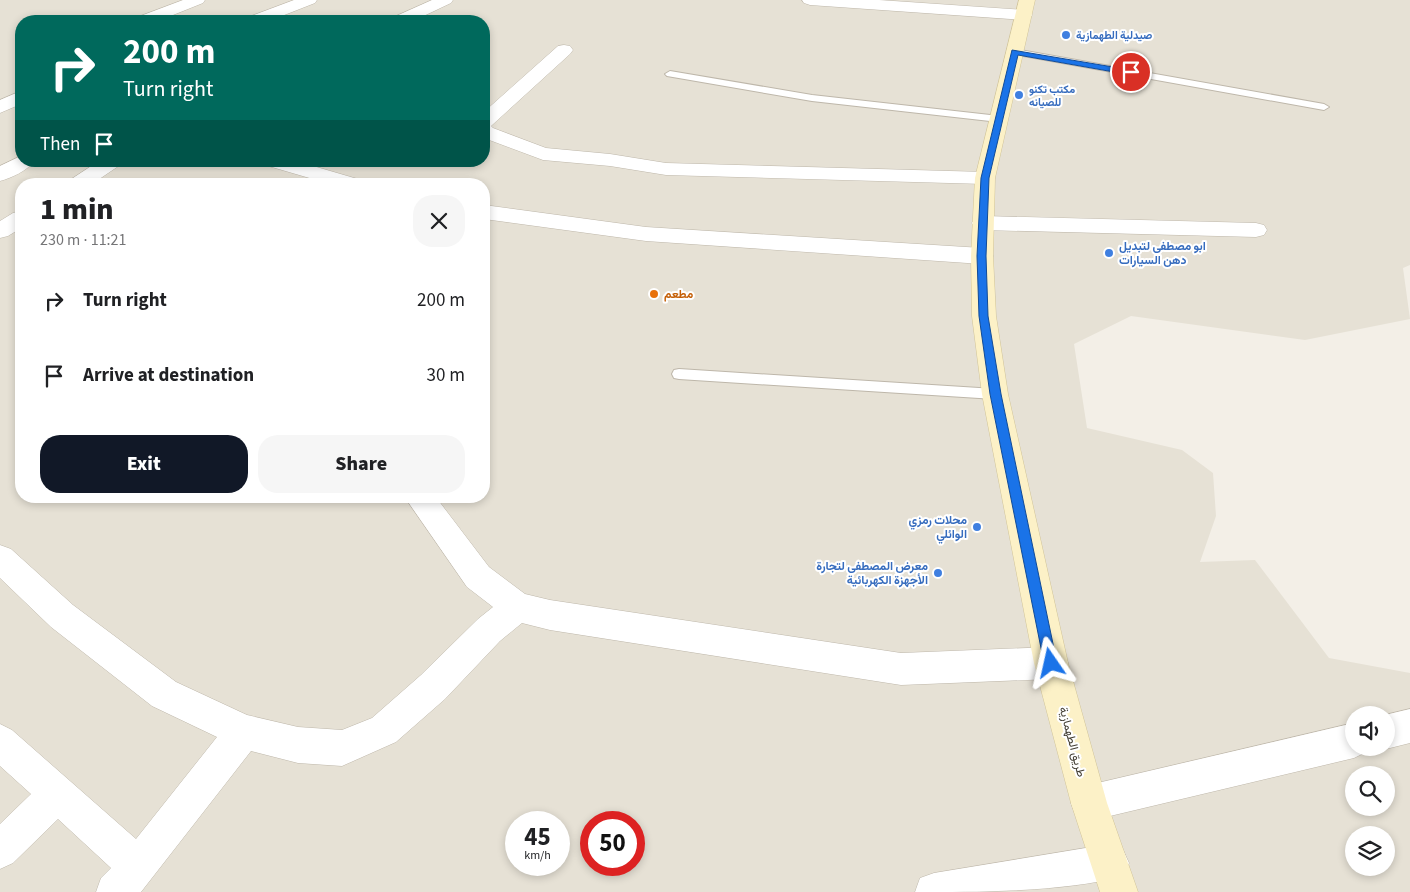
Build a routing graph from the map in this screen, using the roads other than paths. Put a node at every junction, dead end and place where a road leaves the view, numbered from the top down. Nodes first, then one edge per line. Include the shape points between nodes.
1 (197, 0) edge
2 (308, 0) edge
3 (445, 0) edge
4 (810, 0) edge
5 (1026, 8) edge
6 (159, 15) edge
7 (270, 15) edge
8 (413, 15) edge
9 (564, 50) dead end
10 (1015, 52) junction
11 (670, 74) dead end
12 (15, 100) edge
13 (0, 107) edge
14 (1324, 107) dead end
15 (490, 117) edge
16 (999, 119) junction
17 (490, 134) edge
18 (15, 166) edge
19 (104, 167) edge
20 (293, 167) edge
21 (0, 175) edge
22 (86, 178) edge
23 (333, 178) edge
24 (985, 178) junction
25 (490, 213) edge
26 (15, 222) edge
27 (983, 224) junction
28 (1256, 230) dead end
29 (0, 231) edge
30 (982, 256) junction
31 (679, 374) dead end
32 (995, 394) junction
33 (423, 503) edge
34 (0, 559) edge
35 (517, 607) junction
36 (1051, 663) junction
37 (1410, 726) edge
38 (1395, 730) edge
39 (244, 732) junction
40 (0, 742) edge
41 (1345, 742) edge
42 (58, 793) junction
43 (1089, 803) junction
44 (0, 850) edge
45 (1115, 878) edge
46 (127, 880) edge
47 (934, 892) edge

1 - 6 street
2 - 7 street
3 - 8 street
4 - 5 street
5 - 10 main road, طريق الطهمازية
9 - 15 street
10 - 14 lane
10 - 16 main road, طريق الطهمازية
11 - 16 lane via 812,98
12 - 13 street
16 - 24 main road, طريق الطهمازية
17 - 24 street via 543,154 666,168
18 - 21 street
19 - 22 street
20 - 23 street
24 - 27 main road, طريق الطهمازية
25 - 30 street via 646,234
26 - 29 street
27 - 28 street
27 - 30 main road, طريق الطهمازية
30 - 32 main road, طريق الطهمازية via 984,316
31 - 32 lane
32 - 36 main road, طريق الطهمازية
33 - 35 street via 478,577
34 - 39 street via 62,616 164,694
35 - 36 street via 628,628 901,668
35 - 39 street via 488,630 433,687 384,730 342,748 298,745
36 - 43 main road, طريق الطهمازية
37 - 38 street
39 - 46 street
40 - 42 street
41 - 43 street
42 - 44 street
42 - 46 street
43 - 45 main road, طريق الطهمازية
45 - 47 street

